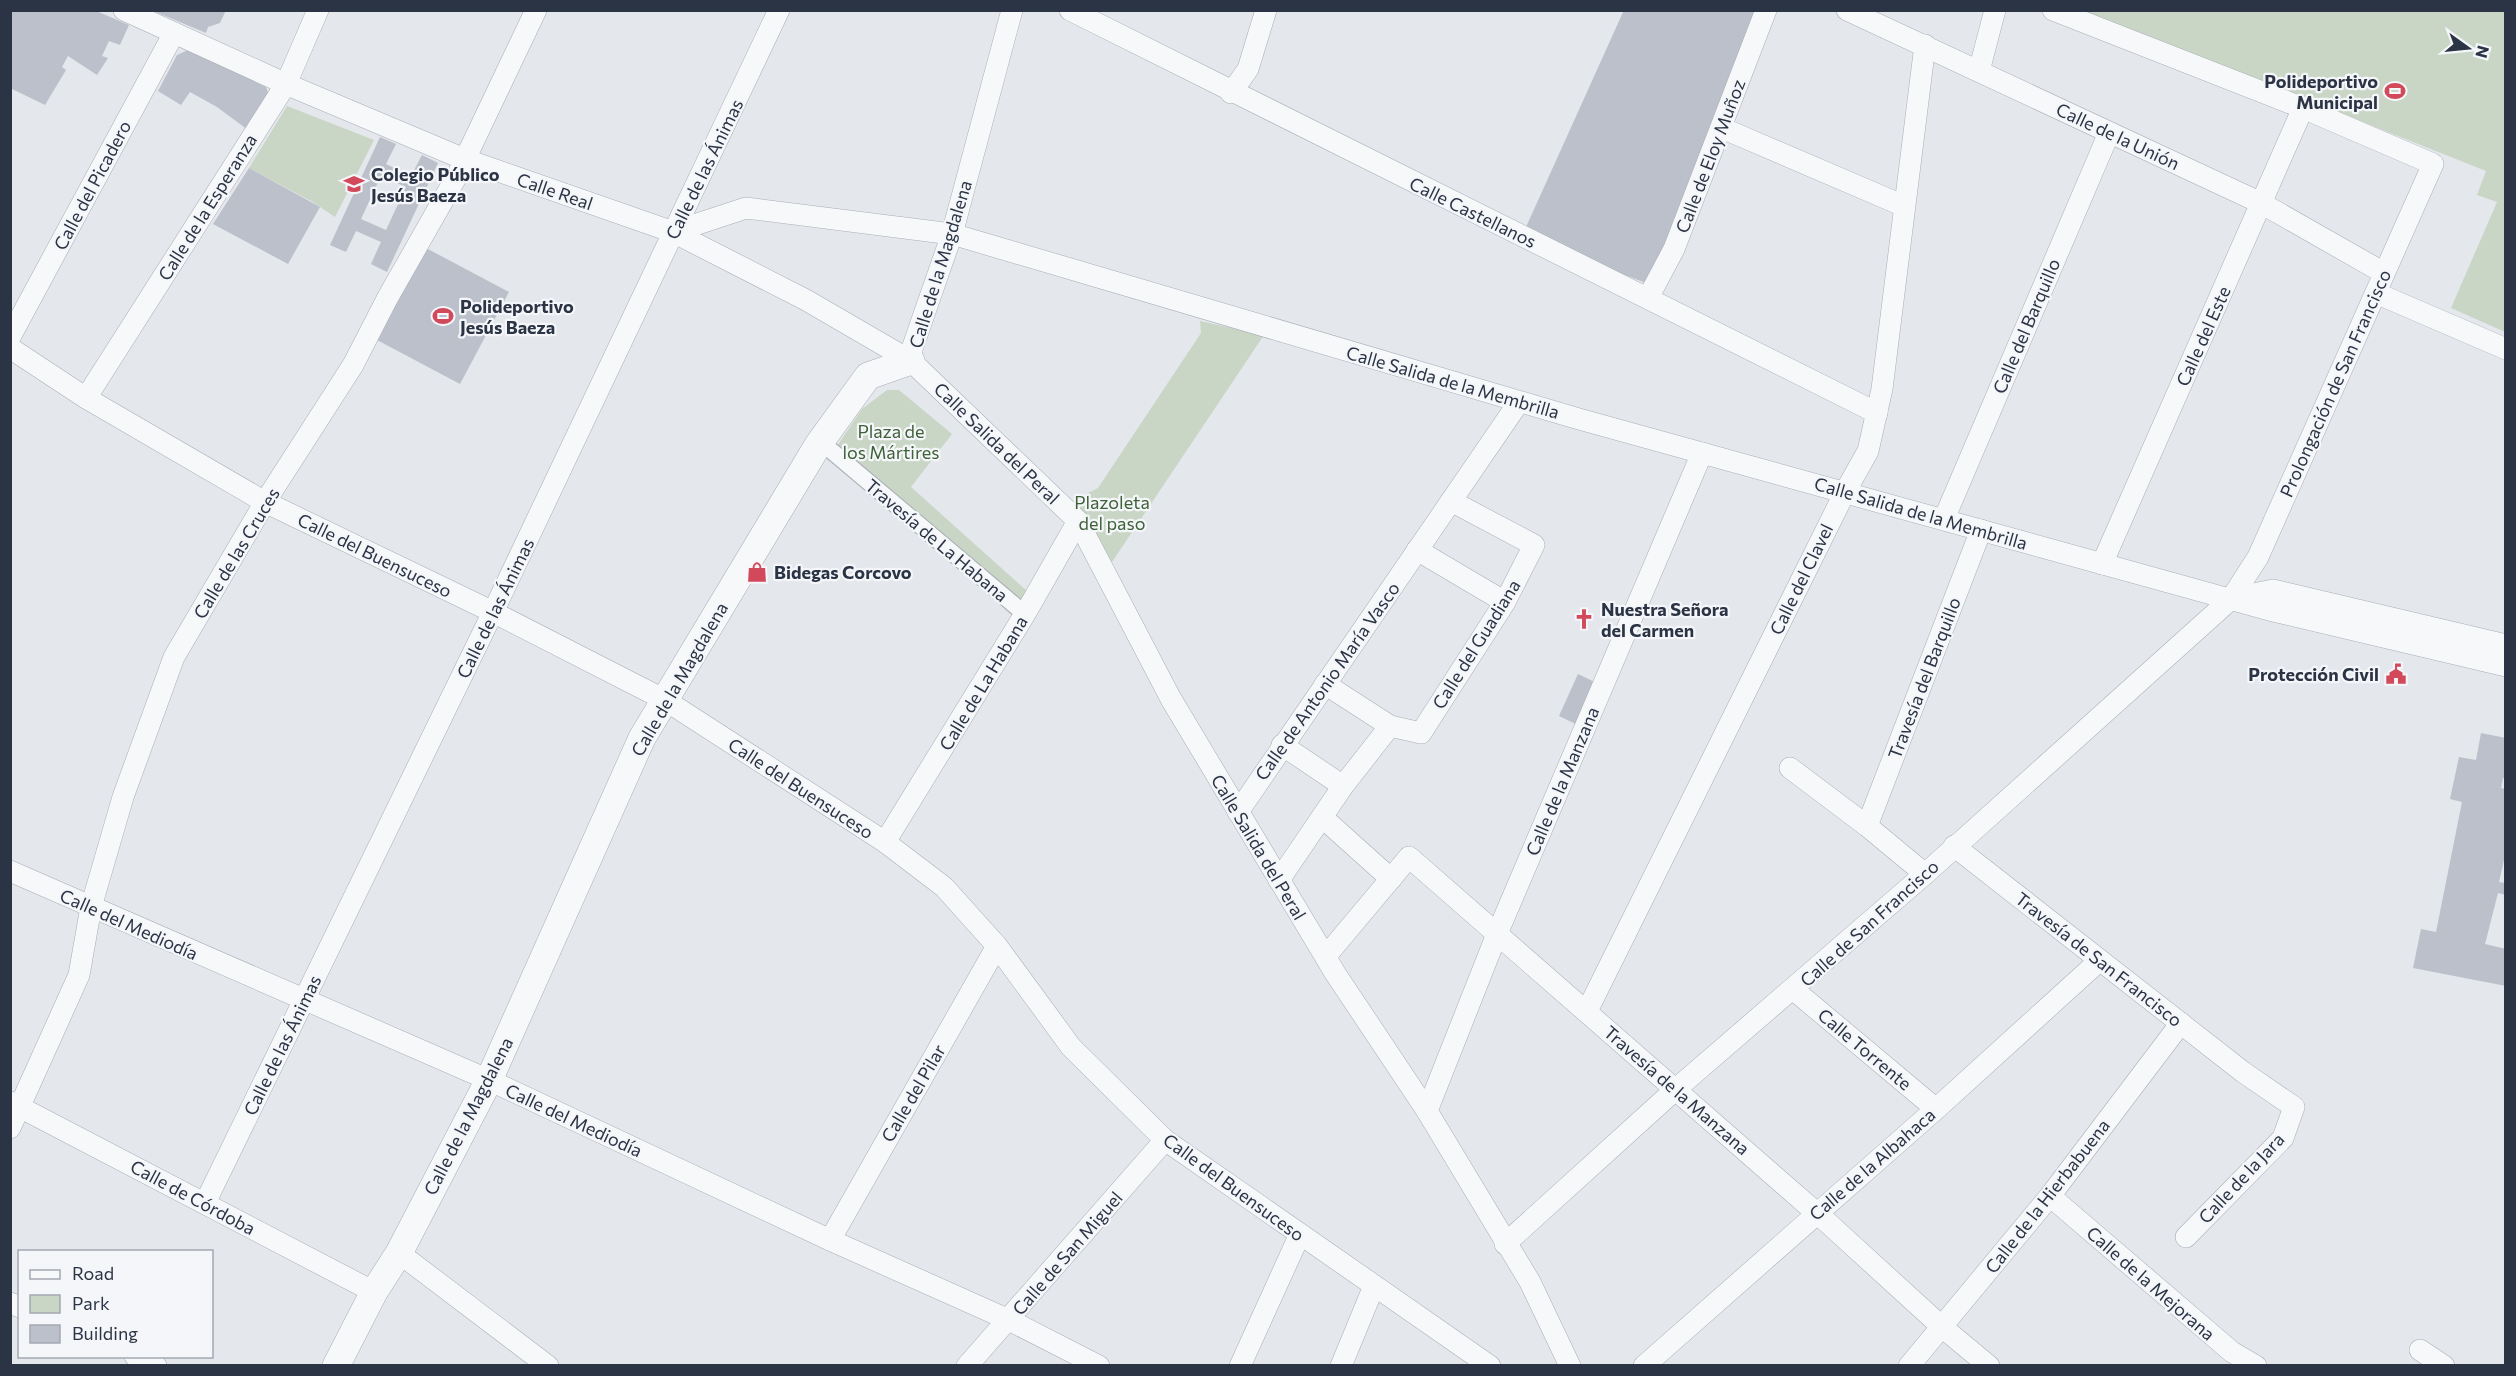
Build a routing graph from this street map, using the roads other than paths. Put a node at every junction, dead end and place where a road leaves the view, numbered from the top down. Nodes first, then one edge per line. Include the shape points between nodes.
1 (124, 10) edge
2 (318, 10) edge
3 (536, 10) edge
4 (779, 10) edge
5 (1012, 10) edge
6 (1070, 10) edge
7 (1266, 10) edge
8 (1766, 10) edge
9 (1847, 10) edge
10 (1995, 10) edge
11 (2053, 10) edge
12 (174, 33) junction
13 (1925, 45) junction
14 (1979, 71) junction
15 (286, 84) junction
16 (1231, 93) junction
17 (2303, 108) junction
18 (1722, 128) junction
19 (2109, 133) junction
20 (464, 159) junction
21 (2262, 202) junction
22 (1904, 206) junction
23 (673, 232) junction
24 (952, 234) junction
25 (2380, 283) junction
26 (1648, 298) junction
27 (10, 337) edge
28 (10, 348) edge
29 (2505, 349) edge
30 (911, 361) junction
31 (86, 398) junction
32 (1519, 402) junction
33 (1877, 413) junction
34 (820, 442) junction
35 (1702, 453) junction
36 (1845, 492) junction
37 (1450, 501) junction
38 (265, 502) junction
39 (1944, 519) junction
40 (1078, 521) junction
41 (1981, 530) junction
42 (1417, 550) junction
43 (2102, 564) junction
44 (2231, 599) junction
45 (1505, 602) junction
46 (493, 612) junction
47 (1025, 614) junction
48 (2505, 645) edge
49 (2505, 666) edge
50 (1325, 684) junction
51 (665, 700) junction
52 (1390, 726) junction
53 (1282, 745) junction
54 (1790, 768) dead end
55 (1343, 786) junction
56 (1238, 812) junction
57 (1322, 817) junction
58 (1867, 826) junction
59 (885, 842) junction
60 (1954, 846) junction
61 (10, 871) edge
62 (1925, 874) junction
63 (1391, 879) junction
64 (1279, 880) junction
65 (91, 908) junction
66 (1497, 934) junction
67 (997, 946) junction
68 (1326, 957) junction
69 (2099, 961) junction
70 (1794, 990) junction
71 (304, 1000) junction
72 (1587, 1011) junction
73 (2181, 1023) junction
74 (2243, 1072) joint
75 (489, 1080) junction
76 (1676, 1089) junction
77 (16, 1105) edge
78 (1936, 1109) junction
79 (1427, 1111) junction
80 (10, 1128) edge
81 (1165, 1140) junction
82 (2050, 1196) junction
83 (205, 1203) junction
84 (1816, 1213) junction
85 (1300, 1234) junction
86 (2186, 1237) dead end
87 (830, 1240) junction
88 (1505, 1244) junction
89 (399, 1253) junction
90 (1374, 1286) junction
91 (374, 1293) junction
92 (1009, 1320) junction
93 (1942, 1326) junction
94 (2420, 1350) dead end
95 (140, 1358) edge
96 (156, 1365) edge
97 (336, 1365) edge
98 (548, 1365) edge
99 (967, 1365) edge
100 (1099, 1365) edge
101 (1240, 1365) edge
102 (1341, 1365) edge
103 (1490, 1365) edge
104 (1570, 1365) edge
105 (1644, 1365) edge
106 (1909, 1365) edge
107 (1989, 1365) edge
108 (2256, 1365) edge
109 (2444, 1365) edge

1 - 12 street, Calle Real
2 - 15 street, Calle de la Esperanza
3 - 20 street, Calle de las Cruces
4 - 23 street, Calle de las Ánimas
5 - 24 street, Calle de la Magdalena
6 - 16 street, Calle Castellanos
7 - 16 street via 1248,69
8 - 18 street, Calle de Eloy Muñoz
9 - 13 street, Calle de la Unión
10 - 14 street
11 - 17 street
12 - 15 street, Calle Real
12 - 27 street, Calle del Picadero
13 - 14 street, Calle de la Unión
13 - 22 street, Calle del Clavel
14 - 19 street, Calle de la Unión
15 - 20 street, Calle Real
15 - 31 street, Calle de la Esperanza
16 - 26 street, Calle Castellanos
17 - 21 street, Calle del Este
17 - 25 street, Prolongación de San Francisco via 2433,164
18 - 22 street
18 - 26 street, Calle de Eloy Muñoz via 1674,249
19 - 21 street, Calle de la Unión
19 - 39 street, Calle del Barquillo
20 - 23 street, Calle Real
20 - 38 street, Calle de las Cruces via 352,365
21 - 25 street, Calle de la Unión
21 - 43 street, Calle del Este
22 - 33 street, Calle del Clavel
23 - 24 street, Calle Salida de la Membrilla via 746,208
23 - 30 street, Calle Real via 806,300
23 - 46 street, Calle de las Ánimas
24 - 30 street, Calle de la Magdalena
24 - 32 street, Calle Salida de la Membrilla
25 - 29 street, Calle de la Unión
25 - 44 street, Prolongación de San Francisco via 2258,557
26 - 33 street, Calle Castellanos
28 - 31 street, Calle del Buensuceso
30 - 34 street, Calle de la Magdalena via 868,376
30 - 40 street, Calle Salida del Peral
31 - 38 street, Calle del Buensuceso
32 - 35 street, Calle Salida de la Membrilla
32 - 37 street, Calle de Antonio María Vasco
33 - 36 street, Calle del Clavel via 1868,451
34 - 47 street, Travesía de La Habana
34 - 51 street, Calle de la Magdalena
35 - 36 street, Calle Salida de la Membrilla
35 - 66 street, Calle de la Manzana
36 - 39 street, Calle Salida de la Membrilla
36 - 72 street, Calle del Clavel
37 - 42 street, Calle de Antonio María Vasco
37 - 45 street, Calle del Guadiana via 1534,545
38 - 46 street, Calle del Buensuceso
38 - 65 street, Calle de las Cruces via 174,657 123,797
39 - 41 street, Calle Salida de la Membrilla
40 - 47 street, Calle de La Habana
40 - 56 street, Calle Salida del Peral via 1171,699
41 - 43 street, Calle Salida de la Membrilla
41 - 58 street, Travesía del Barquillo
42 - 45 street
42 - 50 street, Calle de Antonio María Vasco
43 - 44 street, Calle Salida de la Membrilla
44 - 48 street, Calle Salida de la Membrilla via 2273,590
44 - 49 street, Calle Salida de la Membrilla
44 - 60 street, Calle de San Francisco
45 - 52 street, Calle del Guadiana via 1421,733
46 - 51 street, Calle del Buensuceso
46 - 71 street, Calle de las Ánimas
47 - 59 street, Calle de La Habana
50 - 52 street
50 - 53 street, Calle de Antonio María Vasco
51 - 59 street, Calle del Buensuceso
51 - 75 street, Calle de la Magdalena via 642,738
52 - 55 street
53 - 55 street
53 - 56 street, Calle de Antonio María Vasco
54 - 58 street
55 - 57 street
56 - 64 street, Calle Salida del Peral
57 - 63 street
57 - 64 street
58 - 62 street
59 - 67 street, Calle del Buensuceso via 944,887
60 - 62 street, Calle de San Francisco
60 - 69 street, Travesía de San Francisco
61 - 65 street, Calle del Mediodía
62 - 70 street, Calle de San Francisco
63 - 66 street, Travesía de la Manzana via 1409,857
63 - 68 street
64 - 68 street, Calle Salida del Peral
65 - 71 street, Calle del Mediodía
65 - 77 street, Calle de las Cruces via 79,975
66 - 72 street, Travesía de la Manzana
66 - 79 street, Calle de la Manzana
67 - 81 street, Calle del Buensuceso via 1071,1047
67 - 87 street, Calle del Pilar
68 - 79 street, Calle Salida del Peral
69 - 73 street, Travesía de San Francisco
69 - 78 street, Calle de la Albahaca
70 - 76 street, Calle de San Francisco
70 - 78 street, Calle Torrente
71 - 75 street, Calle del Mediodía
71 - 83 street, Calle de las Ánimas
72 - 76 street, Travesía de la Manzana
73 - 74 street, Travesía de San Francisco
73 - 82 street, Calle de la Hierbabuena
74 - 86 street, Calle de la Jara via 2294,1107 2283,1138
75 - 87 street, Calle del Mediodía
75 - 89 street, Calle de la Magdalena
76 - 84 street, Travesía de la Manzana
76 - 88 street, Calle de San Francisco
77 - 80 street, Calle de las Cruces
77 - 83 street, Calle de Córdoba
78 - 84 street, Calle de la Albahaca
79 - 88 street, Calle Salida del Peral
81 - 85 street, Calle del Buensuceso
81 - 92 street, Calle de San Miguel
82 - 93 street, Calle de la Hierbabuena
82 - 108 street, Calle de la Mejorana via 2232,1352
83 - 91 street, Calle de Córdoba
84 - 93 street, Travesía de la Manzana
84 - 105 street, Calle de la Albahaca
85 - 90 street, Calle del Buensuceso
85 - 101 street
87 - 92 street, Calle del Mediodía
88 - 104 street, Calle Salida del Peral via 1530,1282
89 - 91 street, Calle de la Magdalena
89 - 98 street
90 - 102 street
90 - 103 street, Calle del Buensuceso
91 - 97 street, Calle de la Magdalena
92 - 99 street, Calle de San Miguel
92 - 100 street, Calle del Mediodía
93 - 106 street, Calle de la Hierbabuena
93 - 107 street, Travesía de la Manzana
94 - 109 street
95 - 96 street

